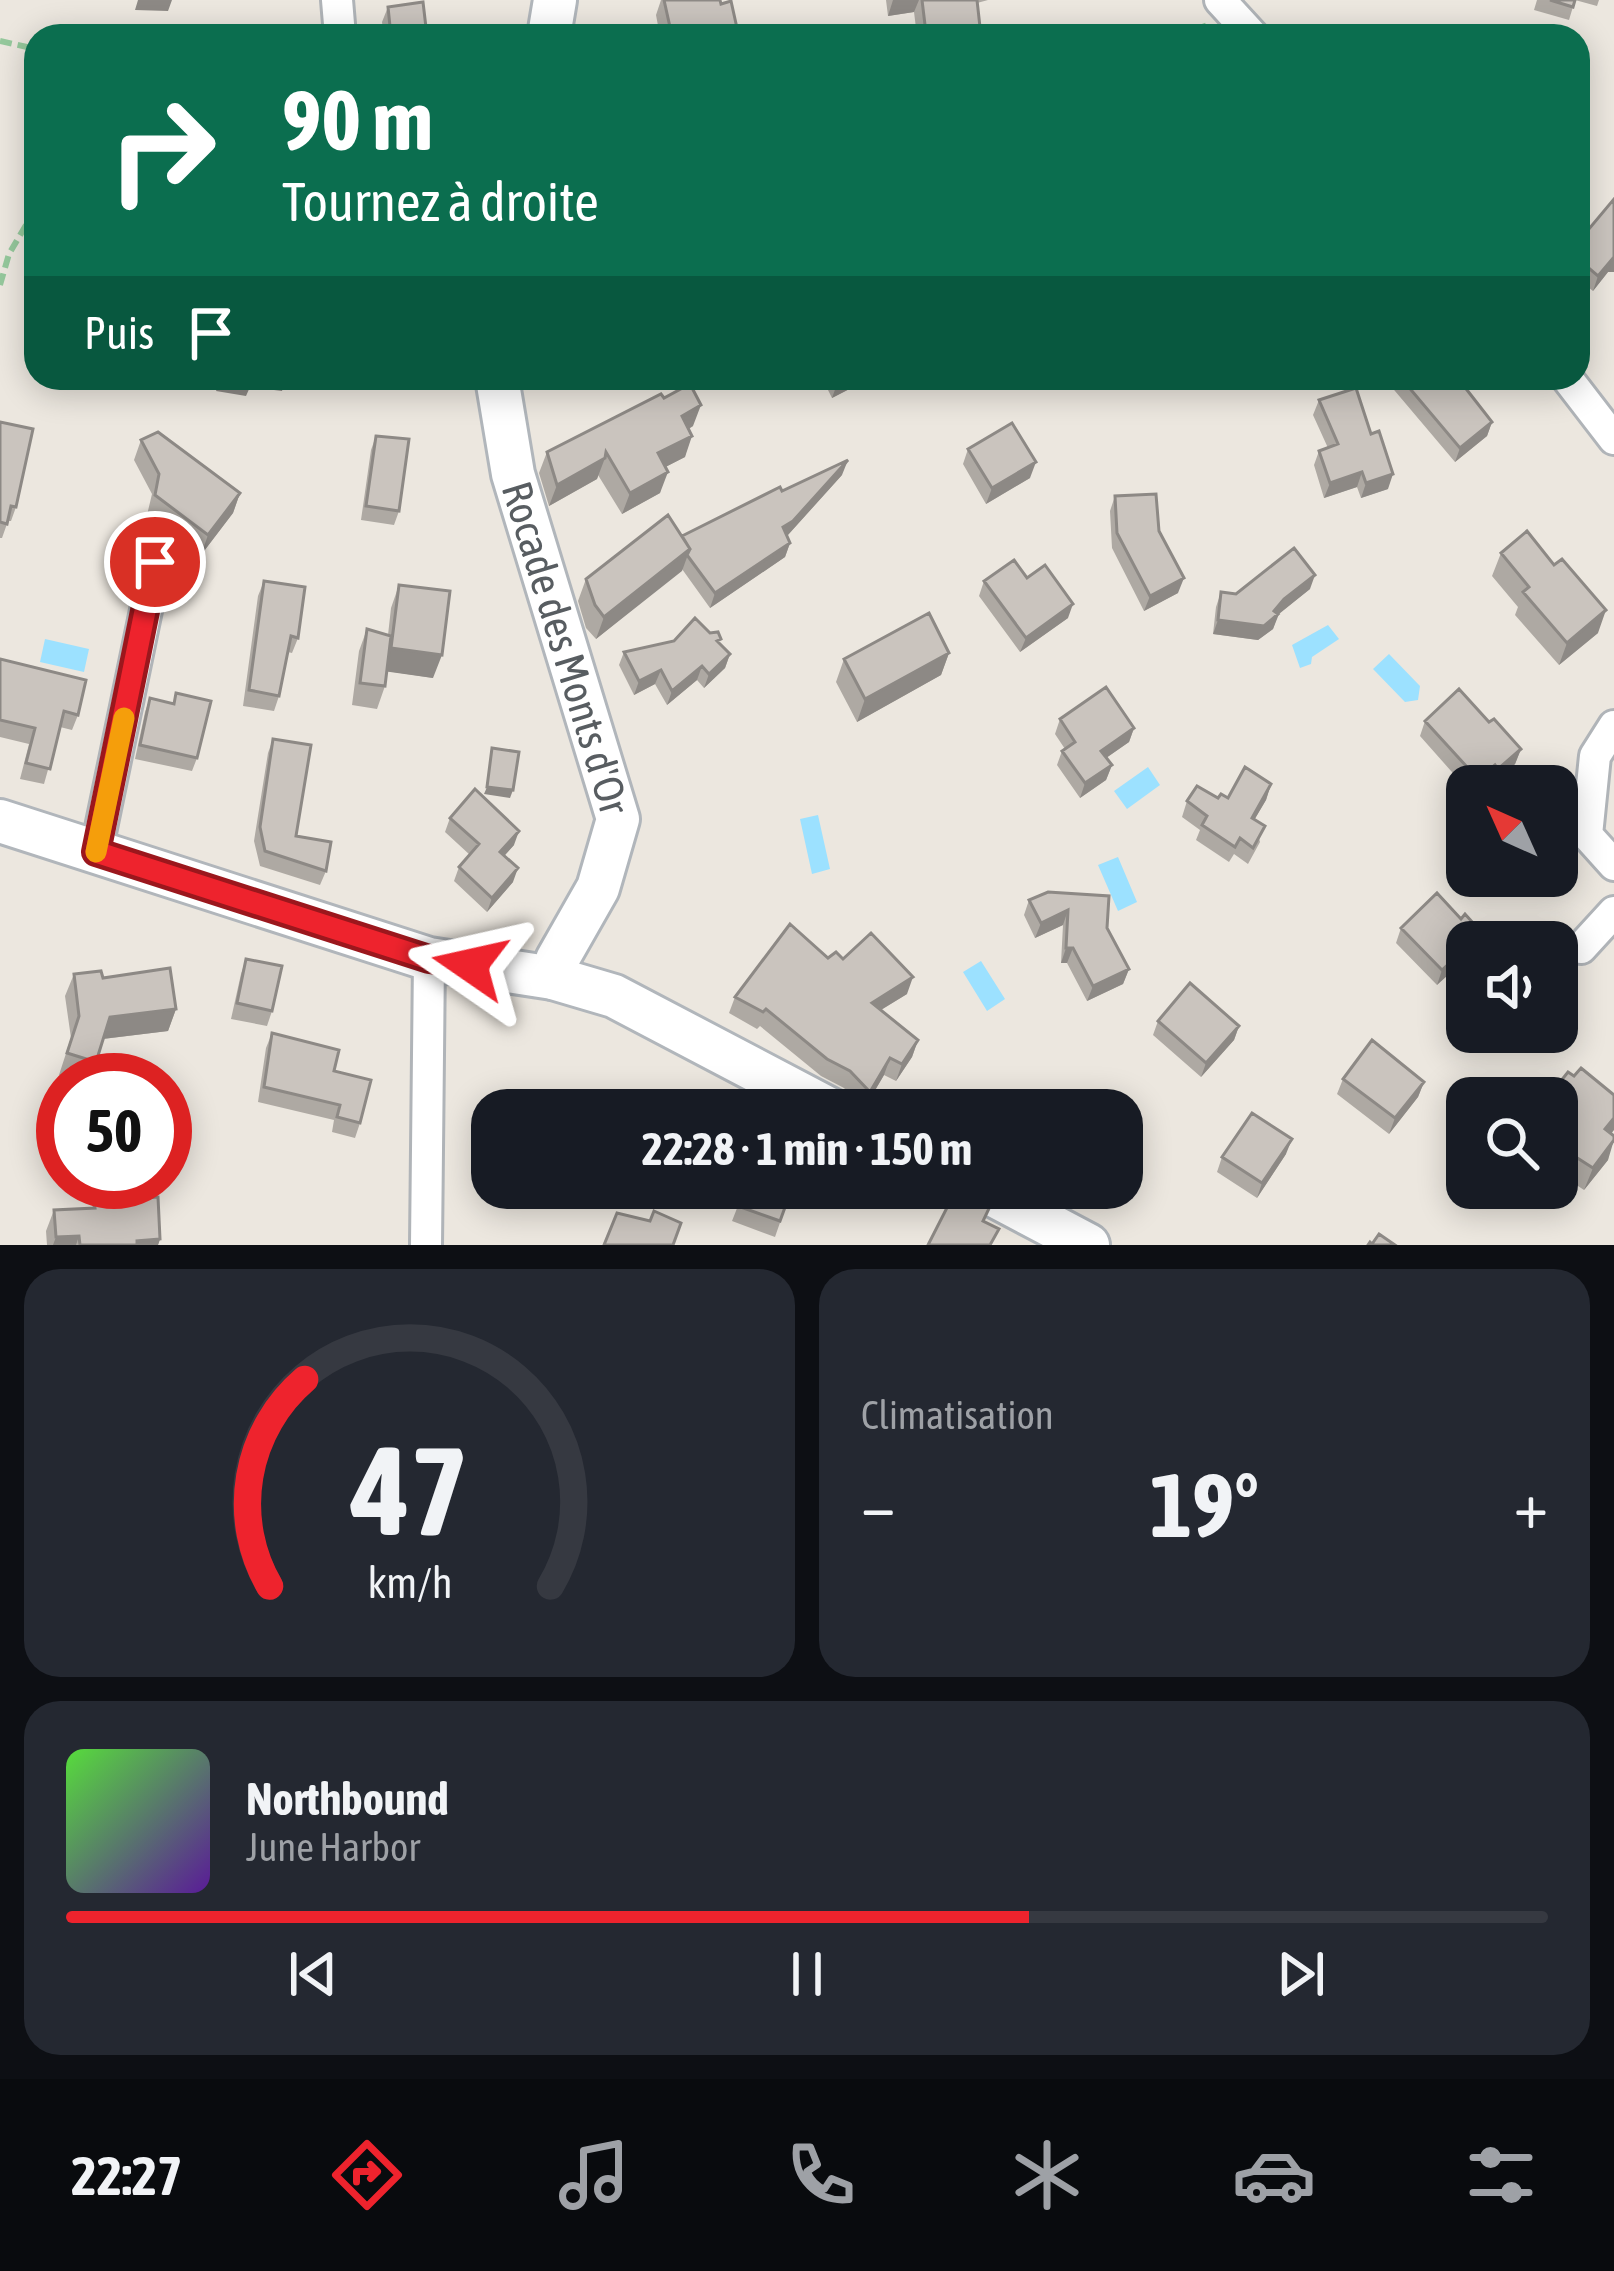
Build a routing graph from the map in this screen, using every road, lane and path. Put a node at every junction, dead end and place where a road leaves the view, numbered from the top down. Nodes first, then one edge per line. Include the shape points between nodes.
1 (1220, 0) edge
2 (1242, 24) edge
3 (24, 229) edge
4 (0, 285) edge
5 (499, 390) edge
6 (1577, 390) edge
7 (1614, 439) edge
8 (155, 562) dead end
9 (1614, 726) edge
10 (0, 821) edge
11 (96, 852) junction
12 (1614, 865) edge
13 (1614, 912) edge
14 (1581, 948) dead end
15 (429, 959) junction
16 (553, 978) junction
17 (791, 1089) edge
18 (1020, 1209) edge
19 (426, 1245) edge
20 (1088, 1245) edge

1 - 2 street
3 - 4 path
5 - 16 main road, Rocade des Monts d'Or via 513,474 618,819 598,888
6 - 7 street
8 - 11 street
9 - 12 street via 1595,757 1586,835
10 - 11 main road
11 - 15 main road
13 - 14 street
15 - 16 main road
15 - 19 street
16 - 17 main road via 614,996
18 - 20 main road

